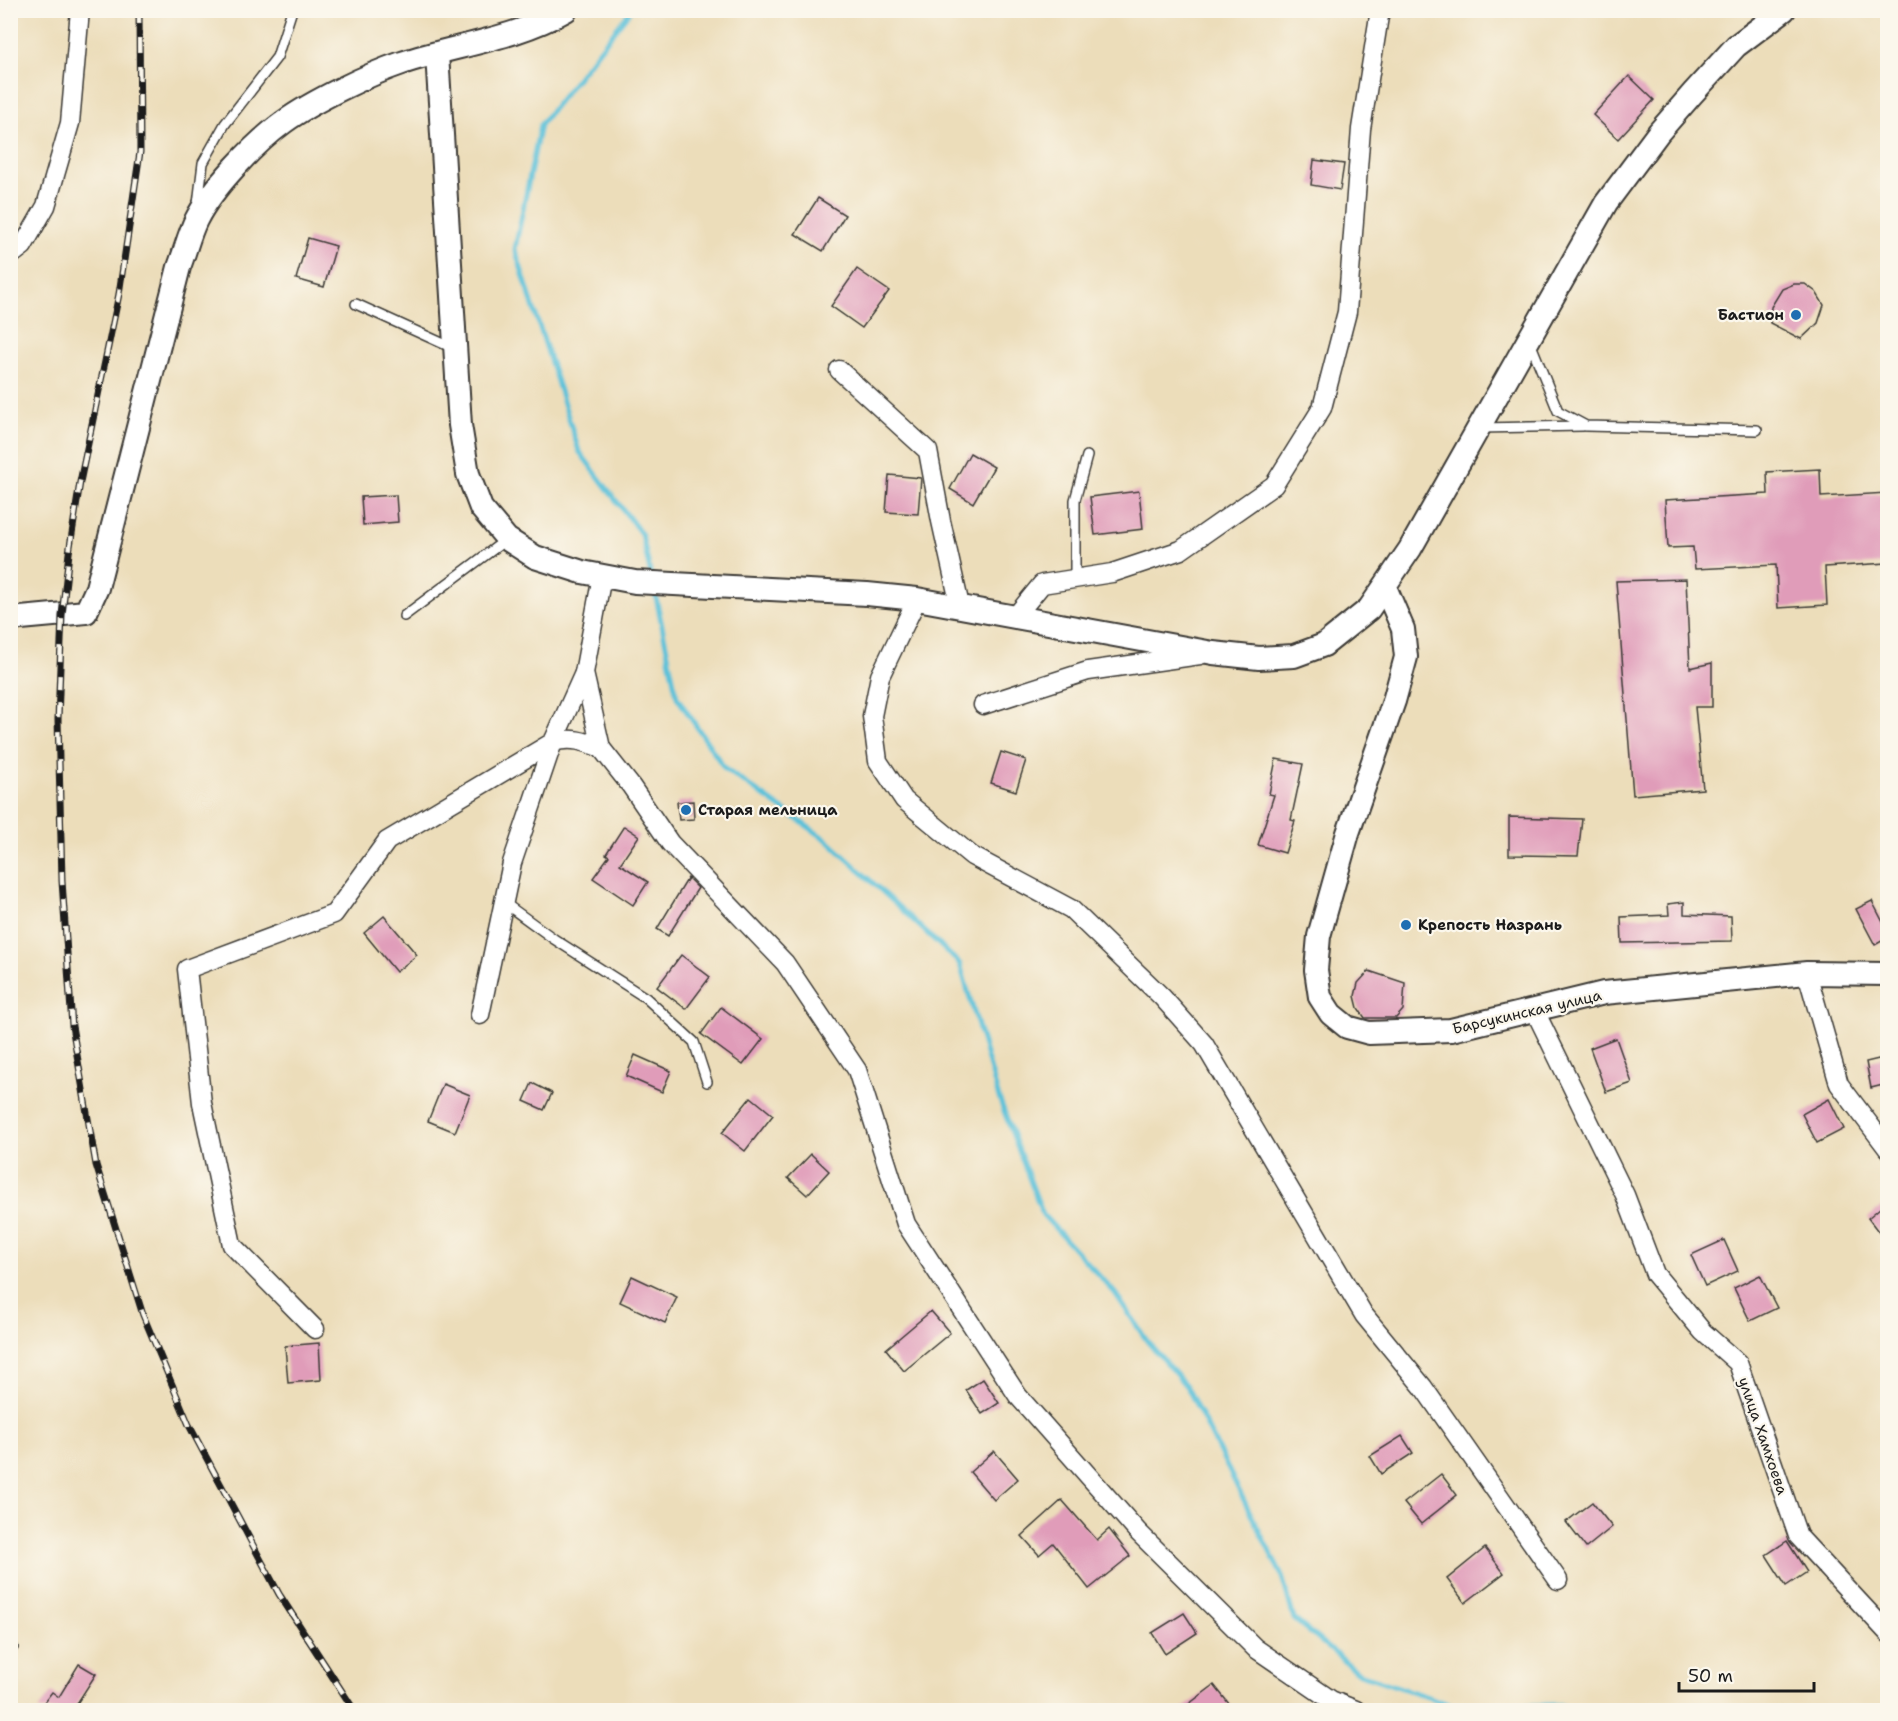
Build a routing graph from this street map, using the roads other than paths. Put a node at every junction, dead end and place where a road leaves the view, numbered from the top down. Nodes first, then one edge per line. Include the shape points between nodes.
1 (80, 10) edge
2 (292, 10) edge
3 (1380, 10) edge
4 (1784, 10) edge
5 (557, 14) edge
6 (437, 54) junction
7 (196, 220) junction
8 (10, 256) edge
9 (356, 304) dead end
10 (1529, 340) junction
11 (456, 350) junction
12 (839, 369) dead end
13 (1586, 426) junction
14 (1478, 428) junction
15 (1757, 430) dead end
16 (1087, 456) dead end
17 (507, 539) junction
18 (602, 576) junction
19 (1076, 579) junction
20 (1385, 587) junction
21 (917, 599) junction
22 (960, 606) junction
23 (404, 616) dead end
24 (1015, 617) junction
25 (10, 619) edge
26 (1213, 653) junction
27 (584, 673) junction
28 (983, 705) dead end
29 (553, 742) junction
30 (601, 748) junction
31 (503, 902) junction
32 (1807, 972) junction
33 (1887, 974) edge
34 (1534, 1009) junction
35 (480, 1015) dead end
36 (707, 1083) dead end
37 (1887, 1149) edge
38 (315, 1329) dead end
39 (1558, 1580) dead end
40 (1887, 1633) edge
41 (1356, 1710) edge

1 - 8 street via 70,123 46,206 23,246
2 - 7 lane via 277,57 225,123 203,163
3 - 19 street via 1361,129 1347,312 1322,408 1274,485 1181,550 1112,573
4 - 10 street via 1736,46 1659,132 1606,203
5 - 6 street
6 - 7 street via 401,63 360,81 283,122 222,182
6 - 11 street
7 - 25 street via 179,267 97,588 86,612
9 - 11 lane
10 - 13 lane via 1558,411
10 - 14 street
11 - 17 street via 460,425 468,474 481,508
12 - 22 street via 928,451
13 - 14 lane
13 - 15 lane
14 - 20 street
16 - 19 lane via 1075,500
17 - 18 street via 535,557
17 - 23 lane
18 - 21 street via 635,582
18 - 27 street
19 - 24 street via 1042,584
20 - 26 street via 1369,609 1324,645 1294,656 1259,658
20 - 34 street, Барсукинская улица via 1403,628 1406,657 1319,936 1316,970 1320,997 1331,1014 1347,1027 1369,1033 1450,1030
21 - 22 street
21 - 39 street via 880,676 872,716 878,762 904,800 972,856 1071,909 1162,997 1204,1044 1364,1315 1423,1387
22 - 24 street
24 - 26 street
26 - 28 street via 1088,671
27 - 29 street
27 - 30 street
29 - 30 street via 576,739
29 - 31 street via 512,863
29 - 38 street via 387,841 334,914 188,969 202,1103 232,1245
30 - 41 street via 670,843 785,963 858,1070 906,1224 1018,1396 1138,1532 1255,1648 1330,1700
31 - 35 street
31 - 36 lane via 646,998 694,1042
32 - 33 street, Барсукинская улица
32 - 34 street, Барсукинская улица via 1604,993
32 - 37 street via 1839,1084
34 - 40 street, улица Хамхоева via 1624,1195 1655,1274 1703,1332 1738,1363 1798,1536

